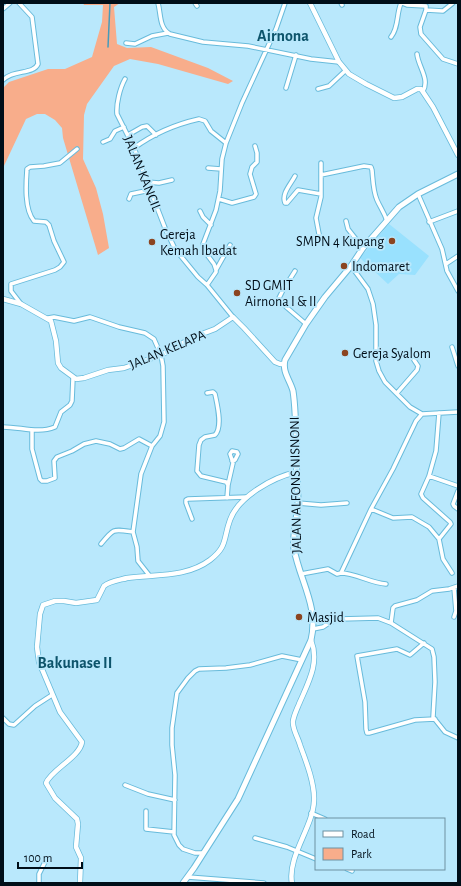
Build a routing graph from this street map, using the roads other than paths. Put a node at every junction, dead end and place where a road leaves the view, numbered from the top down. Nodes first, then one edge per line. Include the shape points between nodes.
1 (10, 3) edge
2 (19, 3) edge
3 (158, 3) edge
4 (283, 3) edge
5 (310, 3) edge
6 (402, 3) edge
7 (454, 3) edge
8 (426, 6) edge
9 (3, 9) edge
10 (168, 33) junction
11 (391, 37) dead end
12 (126, 43) dead end
13 (268, 49) junction
14 (416, 54) dead end
15 (296, 55) junction
16 (338, 62) junction
17 (458, 64) edge
18 (345, 71) junction
19 (125, 79) dead end
20 (3, 80) edge
21 (286, 88) dead end
22 (318, 90) dead end
23 (423, 91) junction
24 (124, 127) junction
25 (128, 135) junction
26 (156, 135) junction
27 (103, 142) dead end
28 (226, 143) junction
29 (255, 146) dead end
30 (134, 148) junction
31 (77, 149) dead end
32 (458, 155) edge
33 (322, 163) dead end
34 (208, 168) dead end
35 (221, 169) junction
36 (458, 174) edge
37 (322, 175) junction
38 (295, 176) dead end
39 (172, 180) dead end
40 (147, 182) junction
41 (150, 190) junction
42 (321, 194) junction
43 (418, 194) junction
44 (129, 199) dead end
45 (218, 199) junction
46 (200, 211) dead end
47 (458, 211) edge
48 (346, 221) dead end
49 (387, 221) junction
50 (429, 222) junction
51 (211, 225) junction
52 (319, 234) dead end
53 (230, 245) dead end
54 (363, 248) junction
55 (458, 256) edge
56 (446, 264) junction
57 (351, 266) junction
58 (216, 270) junction
59 (295, 271) dead end
60 (207, 285) junction
61 (458, 291) edge
62 (3, 299) edge
63 (21, 304) junction
64 (233, 317) junction
65 (48, 318) junction
66 (306, 324) junction
67 (452, 347) dead end
68 (161, 355) junction
69 (414, 360) dead end
70 (284, 364) junction
71 (458, 366) edge
72 (73, 378) junction
73 (207, 393) dead end
74 (397, 393) junction
75 (458, 412) edge
76 (440, 413) junction
77 (422, 414) junction
78 (3, 427) edge
79 (32, 430) junction
80 (152, 446) junction
81 (232, 461) dead end
82 (297, 472) junction
83 (429, 476) junction
84 (228, 485) junction
85 (458, 486) edge
86 (458, 491) edge
87 (247, 497) junction
88 (227, 498) junction
89 (298, 503) junction
90 (347, 503) dead end
91 (371, 509) junction
92 (458, 509) edge
93 (192, 519) dead end
94 (133, 532) junction
95 (439, 539) junction
96 (101, 544) dead end
97 (452, 572) dead end
98 (340, 573) junction
99 (301, 574) junction
100 (150, 575) junction
101 (386, 584) dead end
102 (456, 587) edge
103 (454, 617) dead end
104 (391, 623) junction
105 (314, 629) junction
106 (310, 640) junction
107 (424, 643) junction
108 (302, 660) junction
109 (52, 695) junction
110 (3, 718) edge
111 (435, 719) junction
112 (458, 738) edge
113 (125, 786) dead end
114 (175, 800) junction
115 (146, 811) dead end
116 (311, 813) junction
117 (323, 818) edge
118 (174, 832) junction
119 (255, 838) dead end
120 (297, 851) junction
121 (202, 853) junction
122 (315, 859) edge
123 (45, 862) dead end
124 (188, 877) junction
125 (259, 882) edge
126 (40, 883) edge
127 (80, 883) edge
128 (182, 883) edge
129 (264, 883) edge
130 (292, 883) edge

1 - 9 street
2 - 20 street via 32,17 38,64 33,70 13,73
3 - 10 street via 162,27
4 - 13 street
5 - 16 street
6 - 8 street
6 - 11 street
7 - 8 street via 442,11
8 - 17 street via 420,27 421,34 439,56
10 - 12 street via 152,36 135,44
10 - 13 street via 203,42
13 - 15 street
13 - 28 street
14 - 23 street via 425,81
15 - 16 street
15 - 21 street
16 - 18 street
18 - 22 street via 329,86
18 - 23 street via 394,98 418,89
19 - 24 street, JALAN KANCIL via 116,109
23 - 32 street
24 - 25 street, JALAN KANCIL
24 - 27 street
25 - 26 street via 146,126
25 - 30 street, JALAN KANCIL
26 - 28 street via 198,118 205,121 211,132
26 - 30 street
28 - 35 street
29 - 45 street via 257,162 250,174 256,194 254,197 232,203
30 - 40 street, JALAN KANCIL
31 - 63 street via 60,163 27,169 26,196 31,217 34,221 46,222 49,225 64,262 55,270 10,284 11,291
33 - 37 street
34 - 35 street
35 - 45 street
36 - 43 main road
37 - 42 street
37 - 49 street via 364,166 371,167 375,196
38 - 42 street via 285,195 285,203 298,190
39 - 40 street
40 - 41 street, JALAN KANCIL
41 - 44 street via 131,194
41 - 60 street, JALAN KANCIL via 175,249
42 - 52 street via 316,218
43 - 49 main road via 399,207
43 - 50 street
45 - 51 street
46 - 51 street
47 - 50 street
48 - 54 street via 348,229
49 - 54 main road
50 - 56 street
51 - 58 street via 203,247
53 - 58 street
54 - 57 main road
55 - 56 street
56 - 61 street
57 - 66 main road
57 - 74 street via 368,289 373,304 379,371 385,382
58 - 60 street
59 - 66 street via 278,300
60 - 64 street, JALAN KANCIL
62 - 63 street
63 - 65 street
64 - 68 street, JALAN KELAPA via 215,329
64 - 70 street, JALAN KANCIL via 275,362
65 - 68 street via 74,321 90,318 145,333 154,339
65 - 72 street via 53,325 58,363
66 - 70 main road
67 - 71 street
68 - 72 street, JALAN KELAPA via 124,368 76,380
68 - 80 street via 164,422 158,439
69 - 74 street via 418,366 417,370
70 - 82 main road, JALAN ALFONS NISNONI via 293,391
72 - 79 street via 71,404 61,412 55,427
73 - 84 street via 214,394 219,429 216,434 205,437 200,442 198,473 201,476 225,481
74 - 77 street via 410,407
75 - 76 street
76 - 77 street
76 - 83 street via 436,451
77 - 91 street
78 - 79 street
79 - 80 street via 32,449 42,481 55,478 56,456 84,444 96,441 120,449 139,439
80 - 94 street via 140,476
81 - 84 street
82 - 87 street via 278,479
82 - 89 main road, JALAN ALFONS NISNONI
83 - 85 street
83 - 95 street via 421,495 451,523
84 - 88 street
86 - 92 street via 453,504
87 - 88 street
87 - 100 street via 232,516 223,546 210,559 180,573
88 - 93 street via 186,500
89 - 90 street
89 - 99 main road, JALAN ALFONS NISNONI via 294,547
91 - 95 street via 393,518 414,518 432,529
91 - 98 street
94 - 96 street via 119,529 112,531
94 - 100 street via 138,561
95 - 97 street via 444,559
98 - 99 street via 328,570
98 - 101 street
99 - 105 main road, JALAN ALFONS NISNONI via 312,608
100 - 109 street via 106,584 95,601 55,601 43,605 40,614 38,657
102 - 103 street
102 - 104 street via 432,591 417,600 395,606
104 - 105 street via 378,618 345,618
104 - 107 street
105 - 106 main road, JALAN ALFONS NISNONI
106 - 108 main road, JALAN ALFONS NISNONI
106 - 116 street via 313,646 313,671 293,724 313,790 314,802
107 - 111 street via 432,649 434,657
107 - 111 street via 410,655 396,649 357,656 365,702 366,729 369,733 415,720
108 - 114 street via 282,656 250,665 199,669 188,678 176,695 173,719
108 - 121 main road, JALAN ALFONS NISNONI via 238,800
109 - 110 street via 14,725
109 - 127 street via 60,712 82,742 46,783 55,798 77,819 76,847 81,858
111 - 112 street via 445,732
113 - 114 street
114 - 118 street
115 - 118 street via 146,829
116 - 117 street
116 - 120 street
118 - 121 street via 184,849
119 - 120 street
120 - 122 street
120 - 130 street
121 - 124 main road, JALAN ALFONS NISNONI
123 - 126 street via 40,874
124 - 125 street
124 - 128 main road, JALAN ALFONS NISNONI
125 - 129 street

